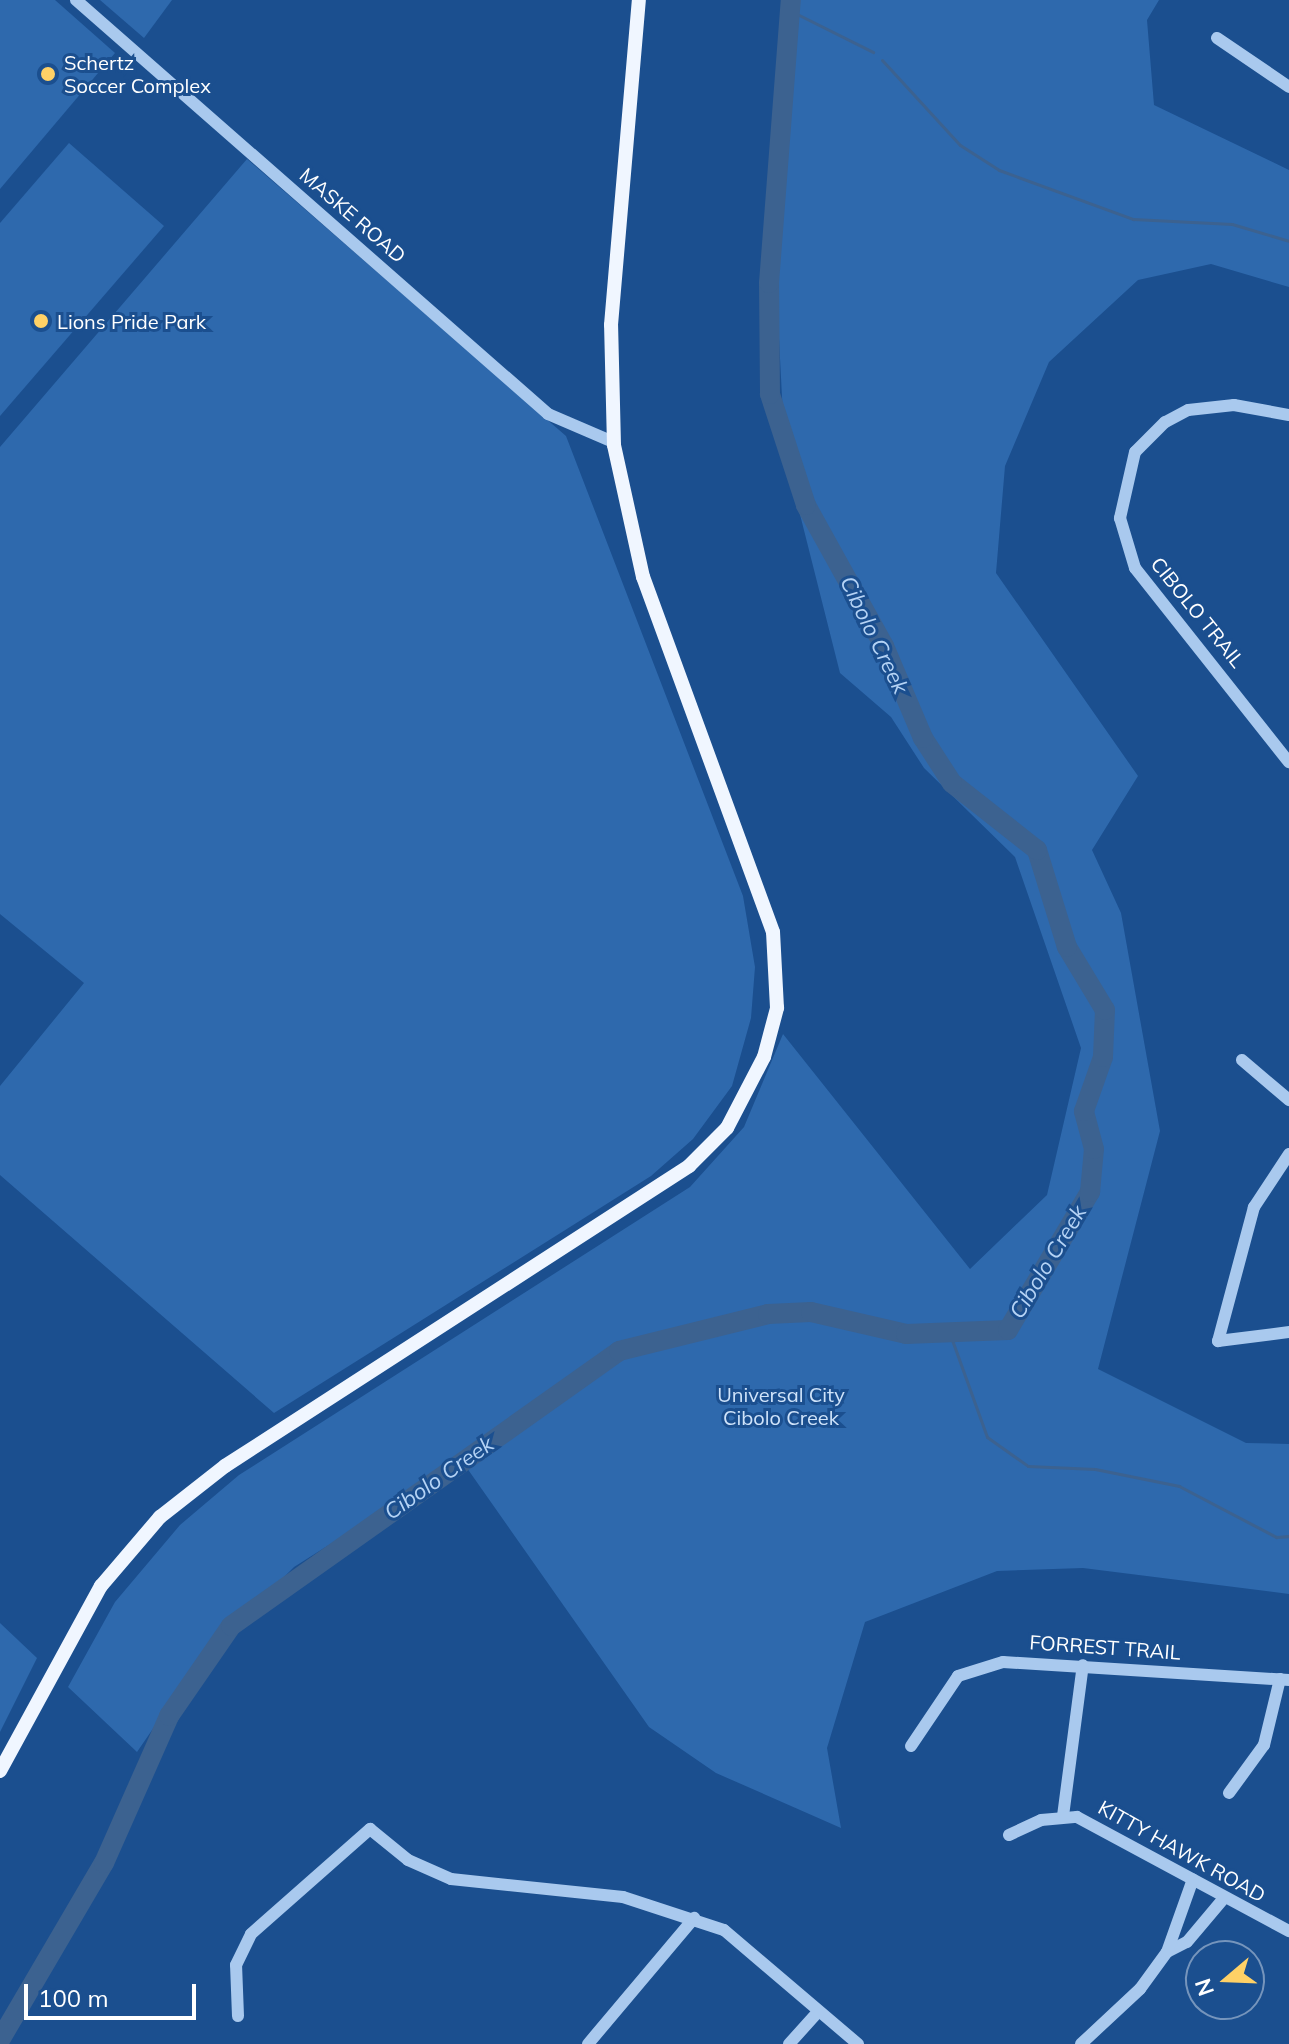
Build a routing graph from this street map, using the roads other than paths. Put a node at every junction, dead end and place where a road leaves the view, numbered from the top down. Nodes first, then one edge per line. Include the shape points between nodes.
1 (76, 0) edge
2 (639, 0) edge
3 (1217, 38) dead end
4 (1289, 87) edge
5 (1289, 415) edge
6 (613, 442) junction
7 (1289, 762) edge
8 (1242, 1060) dead end
9 (1289, 1100) edge
10 (1289, 1154) edge
11 (1289, 1332) edge
12 (1083, 1665) junction
13 (1285, 1679) edge
14 (911, 1746) dead end
15 (0, 1771) edge
16 (1229, 1793) dead end
17 (1063, 1816) junction
18 (1009, 1835) dead end
19 (1193, 1879) junction
20 (1224, 1898) junction
21 (694, 1918) junction
22 (1289, 1931) edge
23 (1167, 1952) junction
24 (817, 2013) junction
25 (238, 2016) dead end
26 (588, 2044) edge
27 (789, 2044) edge
28 (858, 2044) edge
29 (1081, 2044) edge

1 - 6 street, MASKE ROAD via 548,414
2 - 6 main road via 611,325
3 - 4 street
5 - 7 street, CIBOLO TRAIL via 1234,405 1188,410 1165,422 1135,452 1120,518 1135,568
6 - 15 main road via 643,577 773,932 777,1008 759,1071 727,1128 689,1166 225,1466 160,1517 101,1586
8 - 9 street
10 - 11 street via 1254,1207 1218,1341
12 - 13 street, FORREST TRAIL
12 - 14 street, FORREST TRAIL via 1003,1662 958,1676
12 - 17 street
13 - 16 street via 1264,1745
17 - 18 street
17 - 19 street, KITTY HAWK ROAD via 1105,1827
19 - 20 street, KITTY HAWK ROAD
19 - 23 street
20 - 22 street, KITTY HAWK ROAD
20 - 23 street via 1187,1942
21 - 24 street via 724,1930
21 - 25 street via 623,1897 451,1879 408,1860 370,1829 251,1934 236,1965
21 - 26 street
23 - 29 street via 1140,1989
24 - 27 street
24 - 28 street

